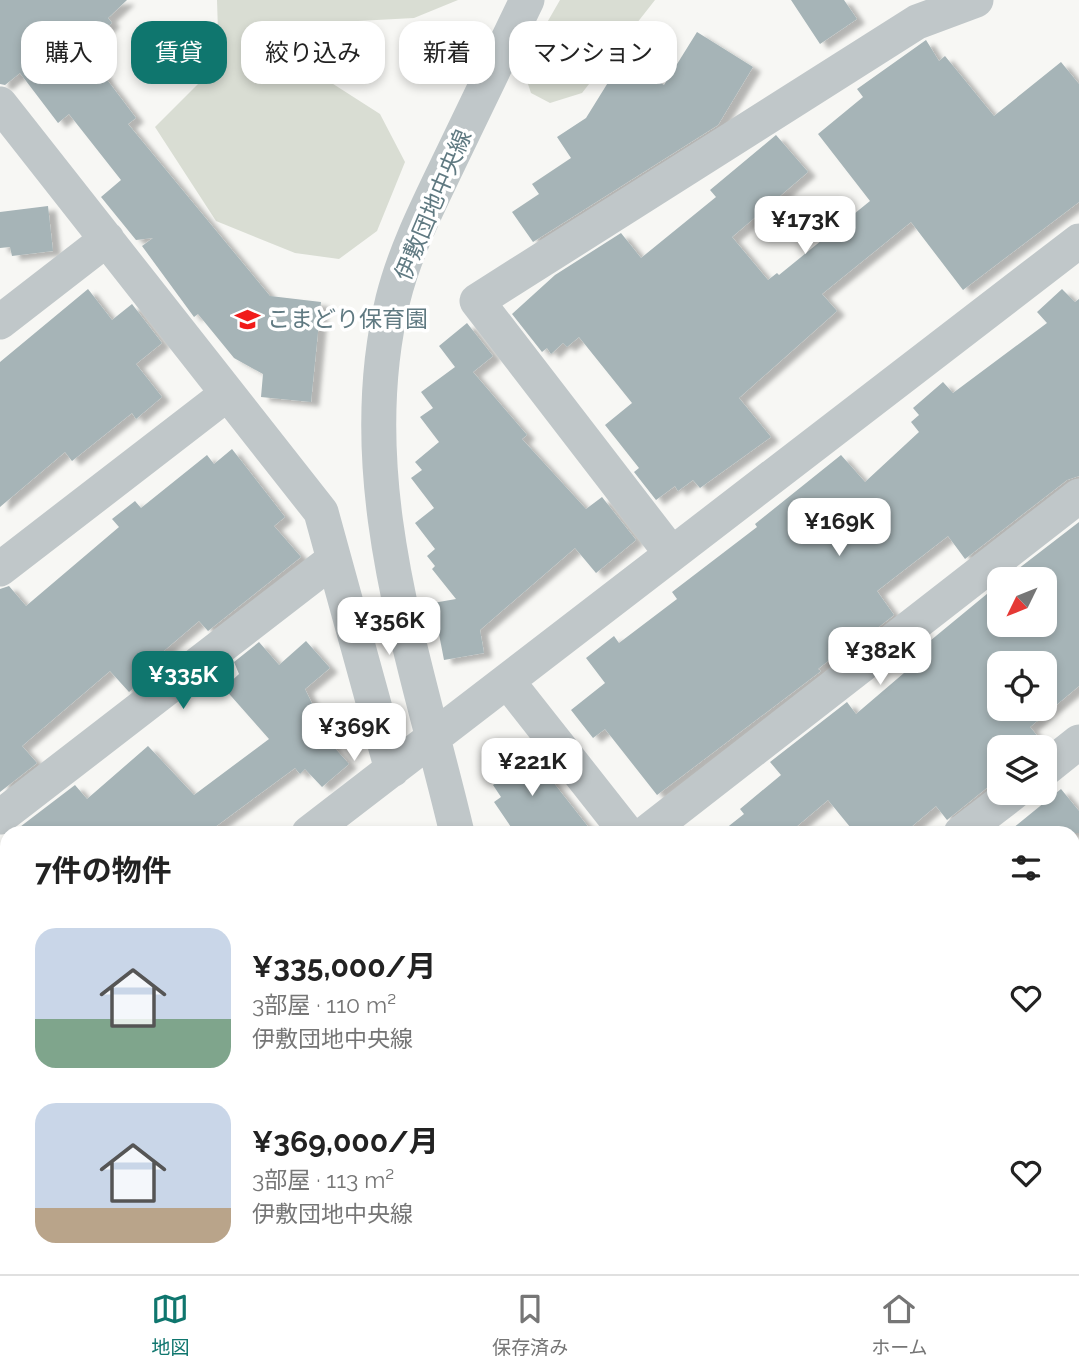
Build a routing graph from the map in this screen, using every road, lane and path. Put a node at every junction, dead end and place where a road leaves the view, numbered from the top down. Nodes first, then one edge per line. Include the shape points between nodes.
1 (527, 0) edge
2 (976, 0) edge
3 (0, 104) edge
4 (107, 239) junction
5 (1079, 240) edge
6 (0, 322) edge
7 (227, 394) junction
8 (1079, 496) edge
9 (671, 553) junction
10 (333, 560) junction
11 (0, 569) edge
12 (508, 681) junction
13 (433, 740) junction
14 (1079, 742) edge
15 (1057, 759) edge
16 (392, 770) junction
17 (997, 805) edge
18 (0, 817) edge
19 (318, 826) edge
20 (455, 826) edge
21 (622, 826) edge
22 (655, 826) edge
23 (970, 826) edge

1 - 13 street, 伊敷団地中央線 via 418,228 393,298 381,374 379,475 387,545
2 - 9 street via 917,22 477,301
3 - 4 street
4 - 6 street
4 - 7 street
5 - 9 street
7 - 10 street via 321,512
7 - 11 street
8 - 22 street
9 - 12 street
10 - 16 street
10 - 18 street
12 - 13 street
12 - 21 street
13 - 16 street
13 - 20 street, 伊敷団地中央線
14 - 15 street
16 - 19 street
17 - 23 street

